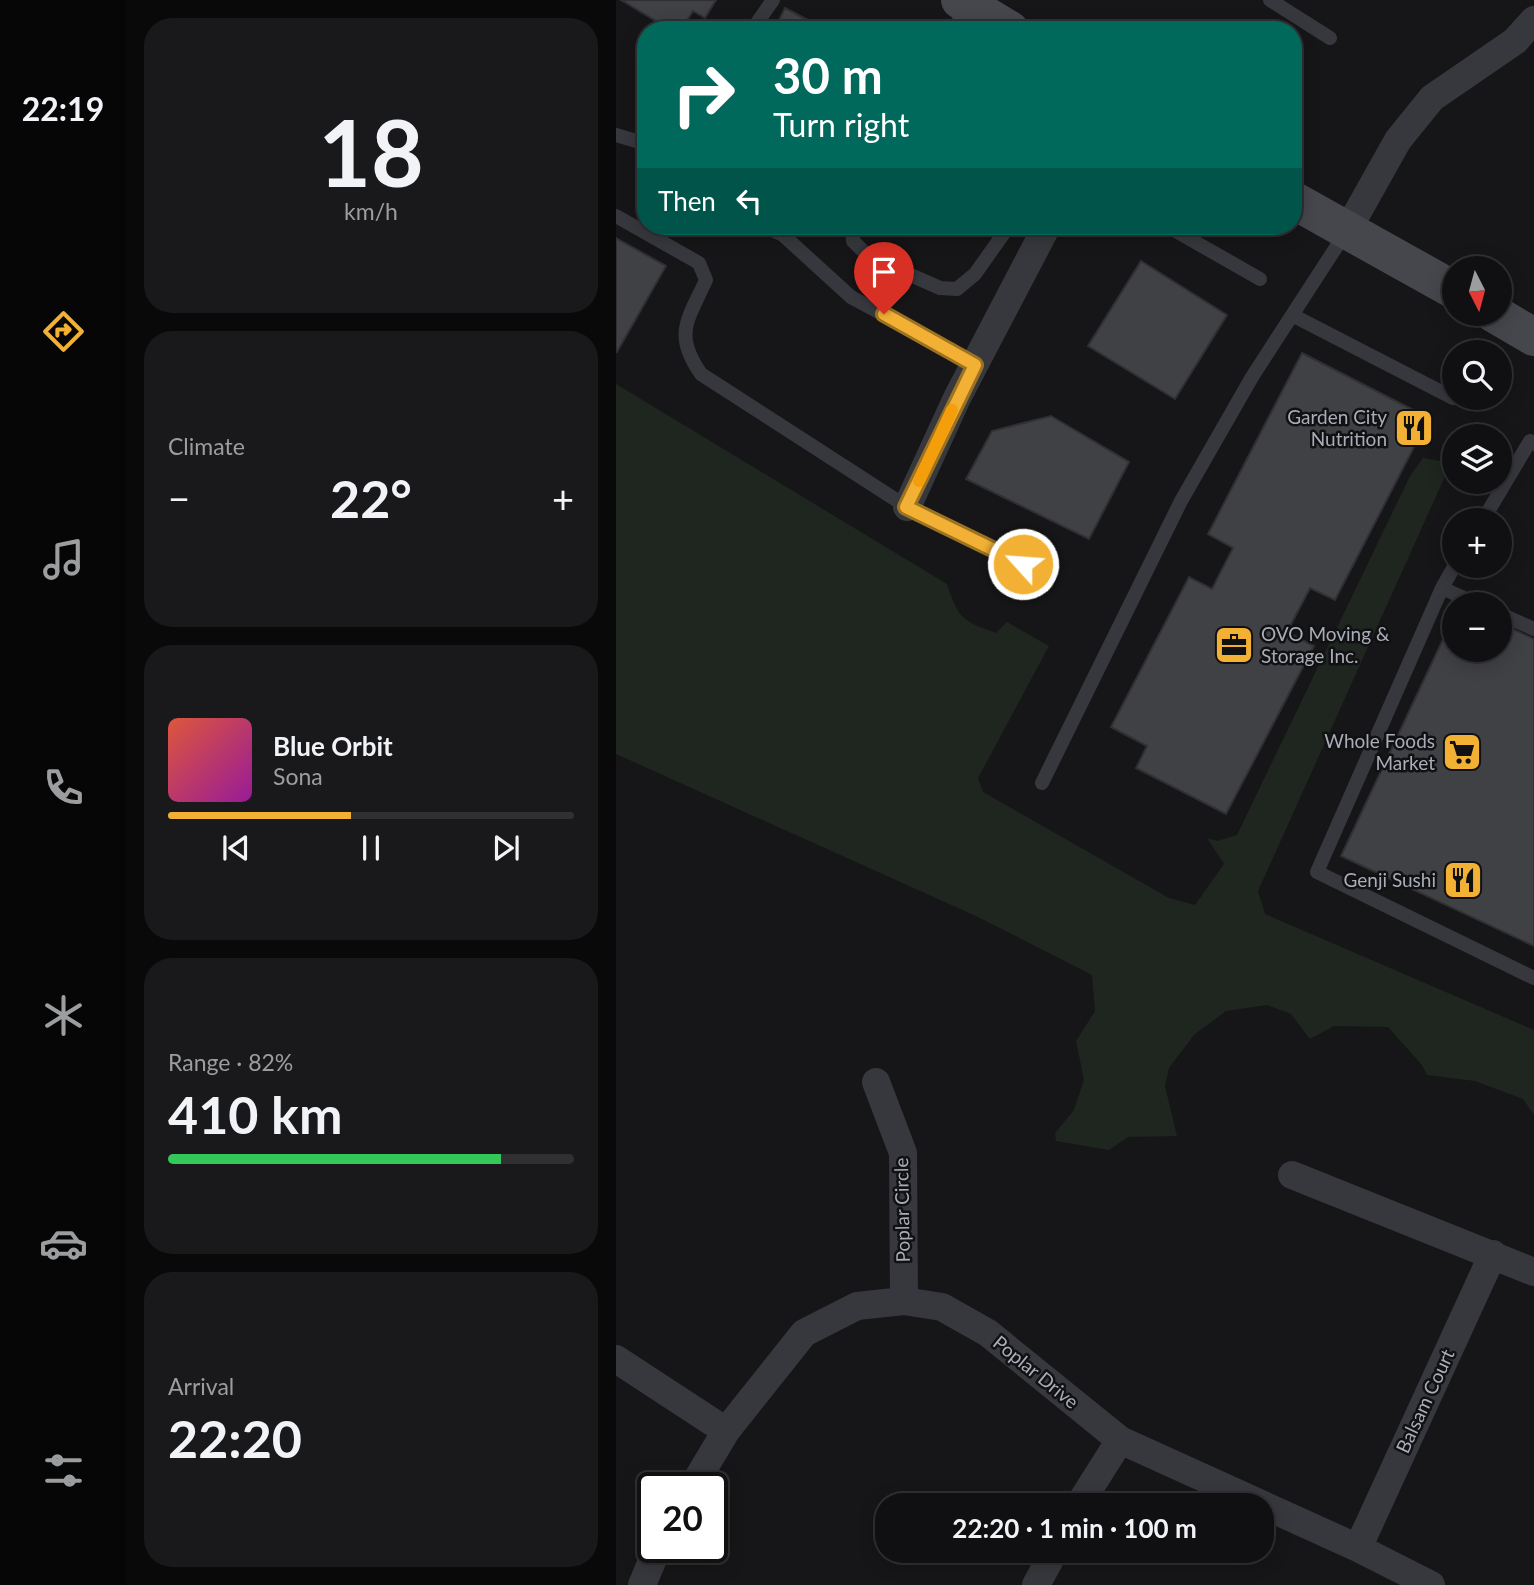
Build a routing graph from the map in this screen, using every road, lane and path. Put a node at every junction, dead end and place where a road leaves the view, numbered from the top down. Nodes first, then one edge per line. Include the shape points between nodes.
1 (773, 0) edge
2 (1270, 0) edge
3 (960, 11) edge
4 (1534, 20) edge
5 (758, 21) edge
6 (986, 21) edge
7 (1330, 38) dead end
8 (616, 135) edge
9 (637, 141) edge
10 (1302, 205) edge
11 (616, 216) edge
12 (637, 228) edge
13 (1347, 231) junction
14 (649, 235) edge
15 (783, 235) edge
16 (853, 235) edge
17 (1003, 235) edge
18 (1042, 235) edge
19 (1183, 235) edge
20 (1260, 279) dead end
21 (1442, 283) edge
22 (1292, 315) junction
23 (1512, 324) edge
24 (1534, 337) edge
25 (975, 365) junction
26 (1442, 392) edge
27 (1533, 437) edge
28 (906, 507) junction
29 (1490, 508) edge
30 (1047, 575) dead end
31 (1448, 578) edge
32 (1442, 588) junction
33 (1451, 592) edge
34 (1512, 619) edge
35 (1534, 629) edge
36 (1042, 783) dead end
37 (1534, 978) edge
38 (876, 1082) dead end
39 (1293, 1175) dead end
40 (1493, 1254) junction
41 (1534, 1272) edge
42 (904, 1301) junction
43 (616, 1359) edge
44 (726, 1431) junction
45 (1120, 1440) junction
46 (702, 1472) edge
47 (1087, 1493) edge
48 (1358, 1548) junction
49 (652, 1563) edge
50 (1048, 1563) edge
51 (642, 1585) edge
52 (1036, 1585) edge
53 (1431, 1585) edge

1 - 5 lane
2 - 7 lane
3 - 6 street
4 - 13 street via 1516,41 1432,98 1398,140
8 - 9 lane
10 - 13 street
11 - 12 lane
13 - 21 street
13 - 22 lane
14 - 28 lane via 699,264 706,280 683,331 691,360 701,374
15 - 25 lane via 851,297
16 - 17 lane via 868,256 940,288 957,289 975,274
18 - 25 street
19 - 20 lane
22 - 26 lane
22 - 36 lane via 1181,502
23 - 24 street
25 - 28 street
27 - 29 lane
28 - 30 lane
31 - 32 lane
32 - 33 lane
32 - 37 lane via 1317,872
34 - 35 lane
38 - 42 street, Poplar Circle via 903,1153
39 - 40 street
40 - 41 street
40 - 48 street, Balsam Court
42 - 44 street, Poplar Drive via 856,1306 804,1334
42 - 45 street, Poplar Drive via 942,1307 988,1333
43 - 44 street
44 - 46 street, Poplar Drive
45 - 47 street
45 - 48 street, Poplar Drive
48 - 53 street, Poplar Drive
49 - 51 street
50 - 52 street

